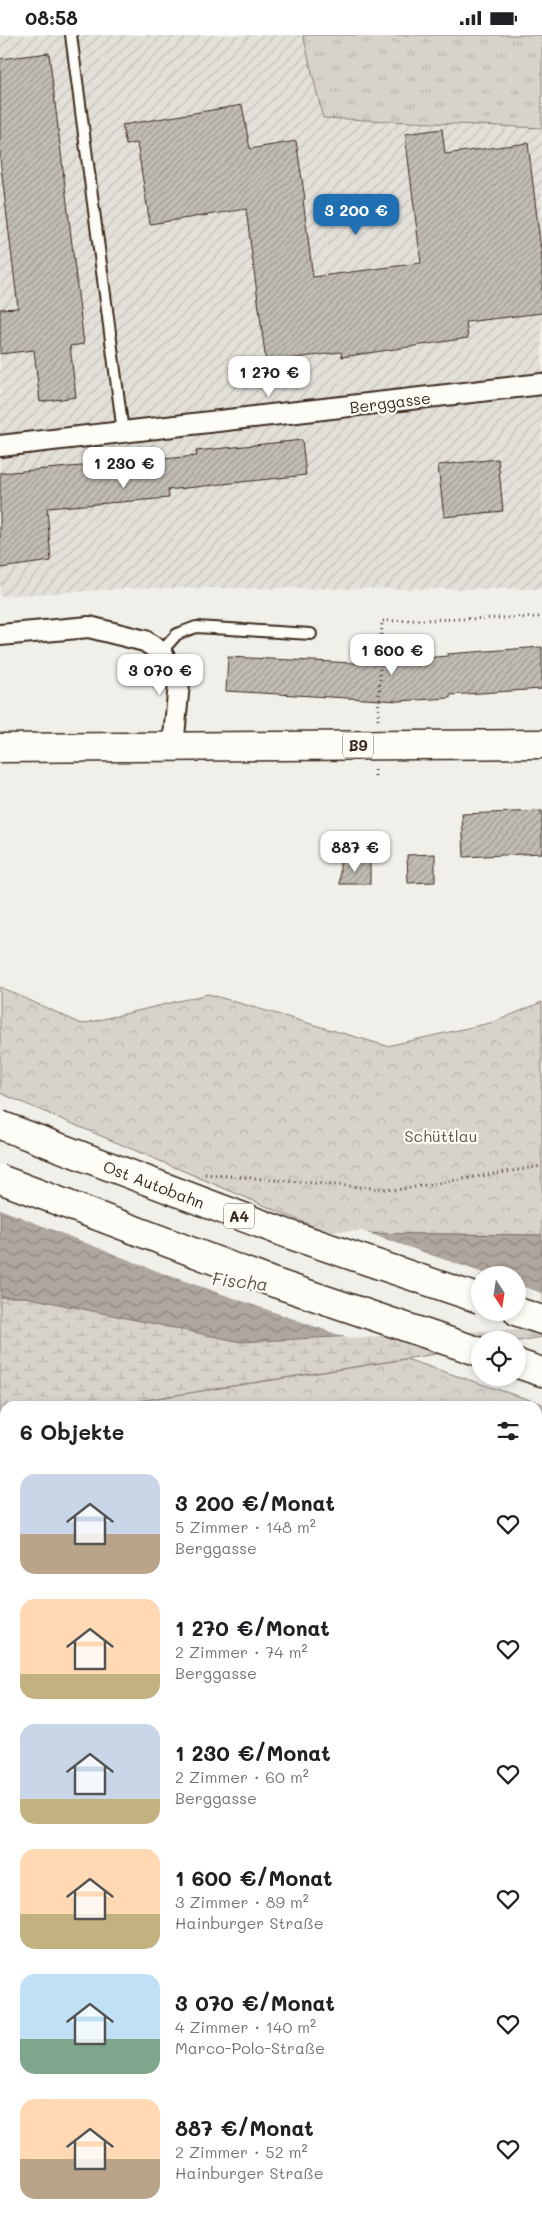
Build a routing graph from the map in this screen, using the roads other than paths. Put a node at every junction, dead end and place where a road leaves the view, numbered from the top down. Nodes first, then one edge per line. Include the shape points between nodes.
1 (71, 35) edge
2 (542, 384) edge
3 (123, 432) junction
4 (0, 446) edge
5 (311, 634) dead end
6 (0, 635) edge
7 (161, 652) junction
8 (542, 744) edge
9 (173, 747) junction
10 (0, 748) edge
11 (0, 1125) edge
12 (0, 1179) edge
13 (471, 1296) edge
14 (526, 1315) edge
15 (542, 1320) edge
16 (471, 1349) edge
17 (526, 1367) edge
18 (542, 1372) edge

1 - 3 lane
2 - 3 street, Berggasse
3 - 4 street, Berggasse
5 - 7 lane via 196,627 176,634
6 - 7 street via 89,627 145,641
7 - 9 street via 178,683
8 - 9 main road, B9
9 - 10 main road, B9
11 - 13 main road, Ost Autobahn / A4, bridge via 288,1234
12 - 16 main road, bridge via 272,1282
14 - 15 main road
17 - 18 main road

